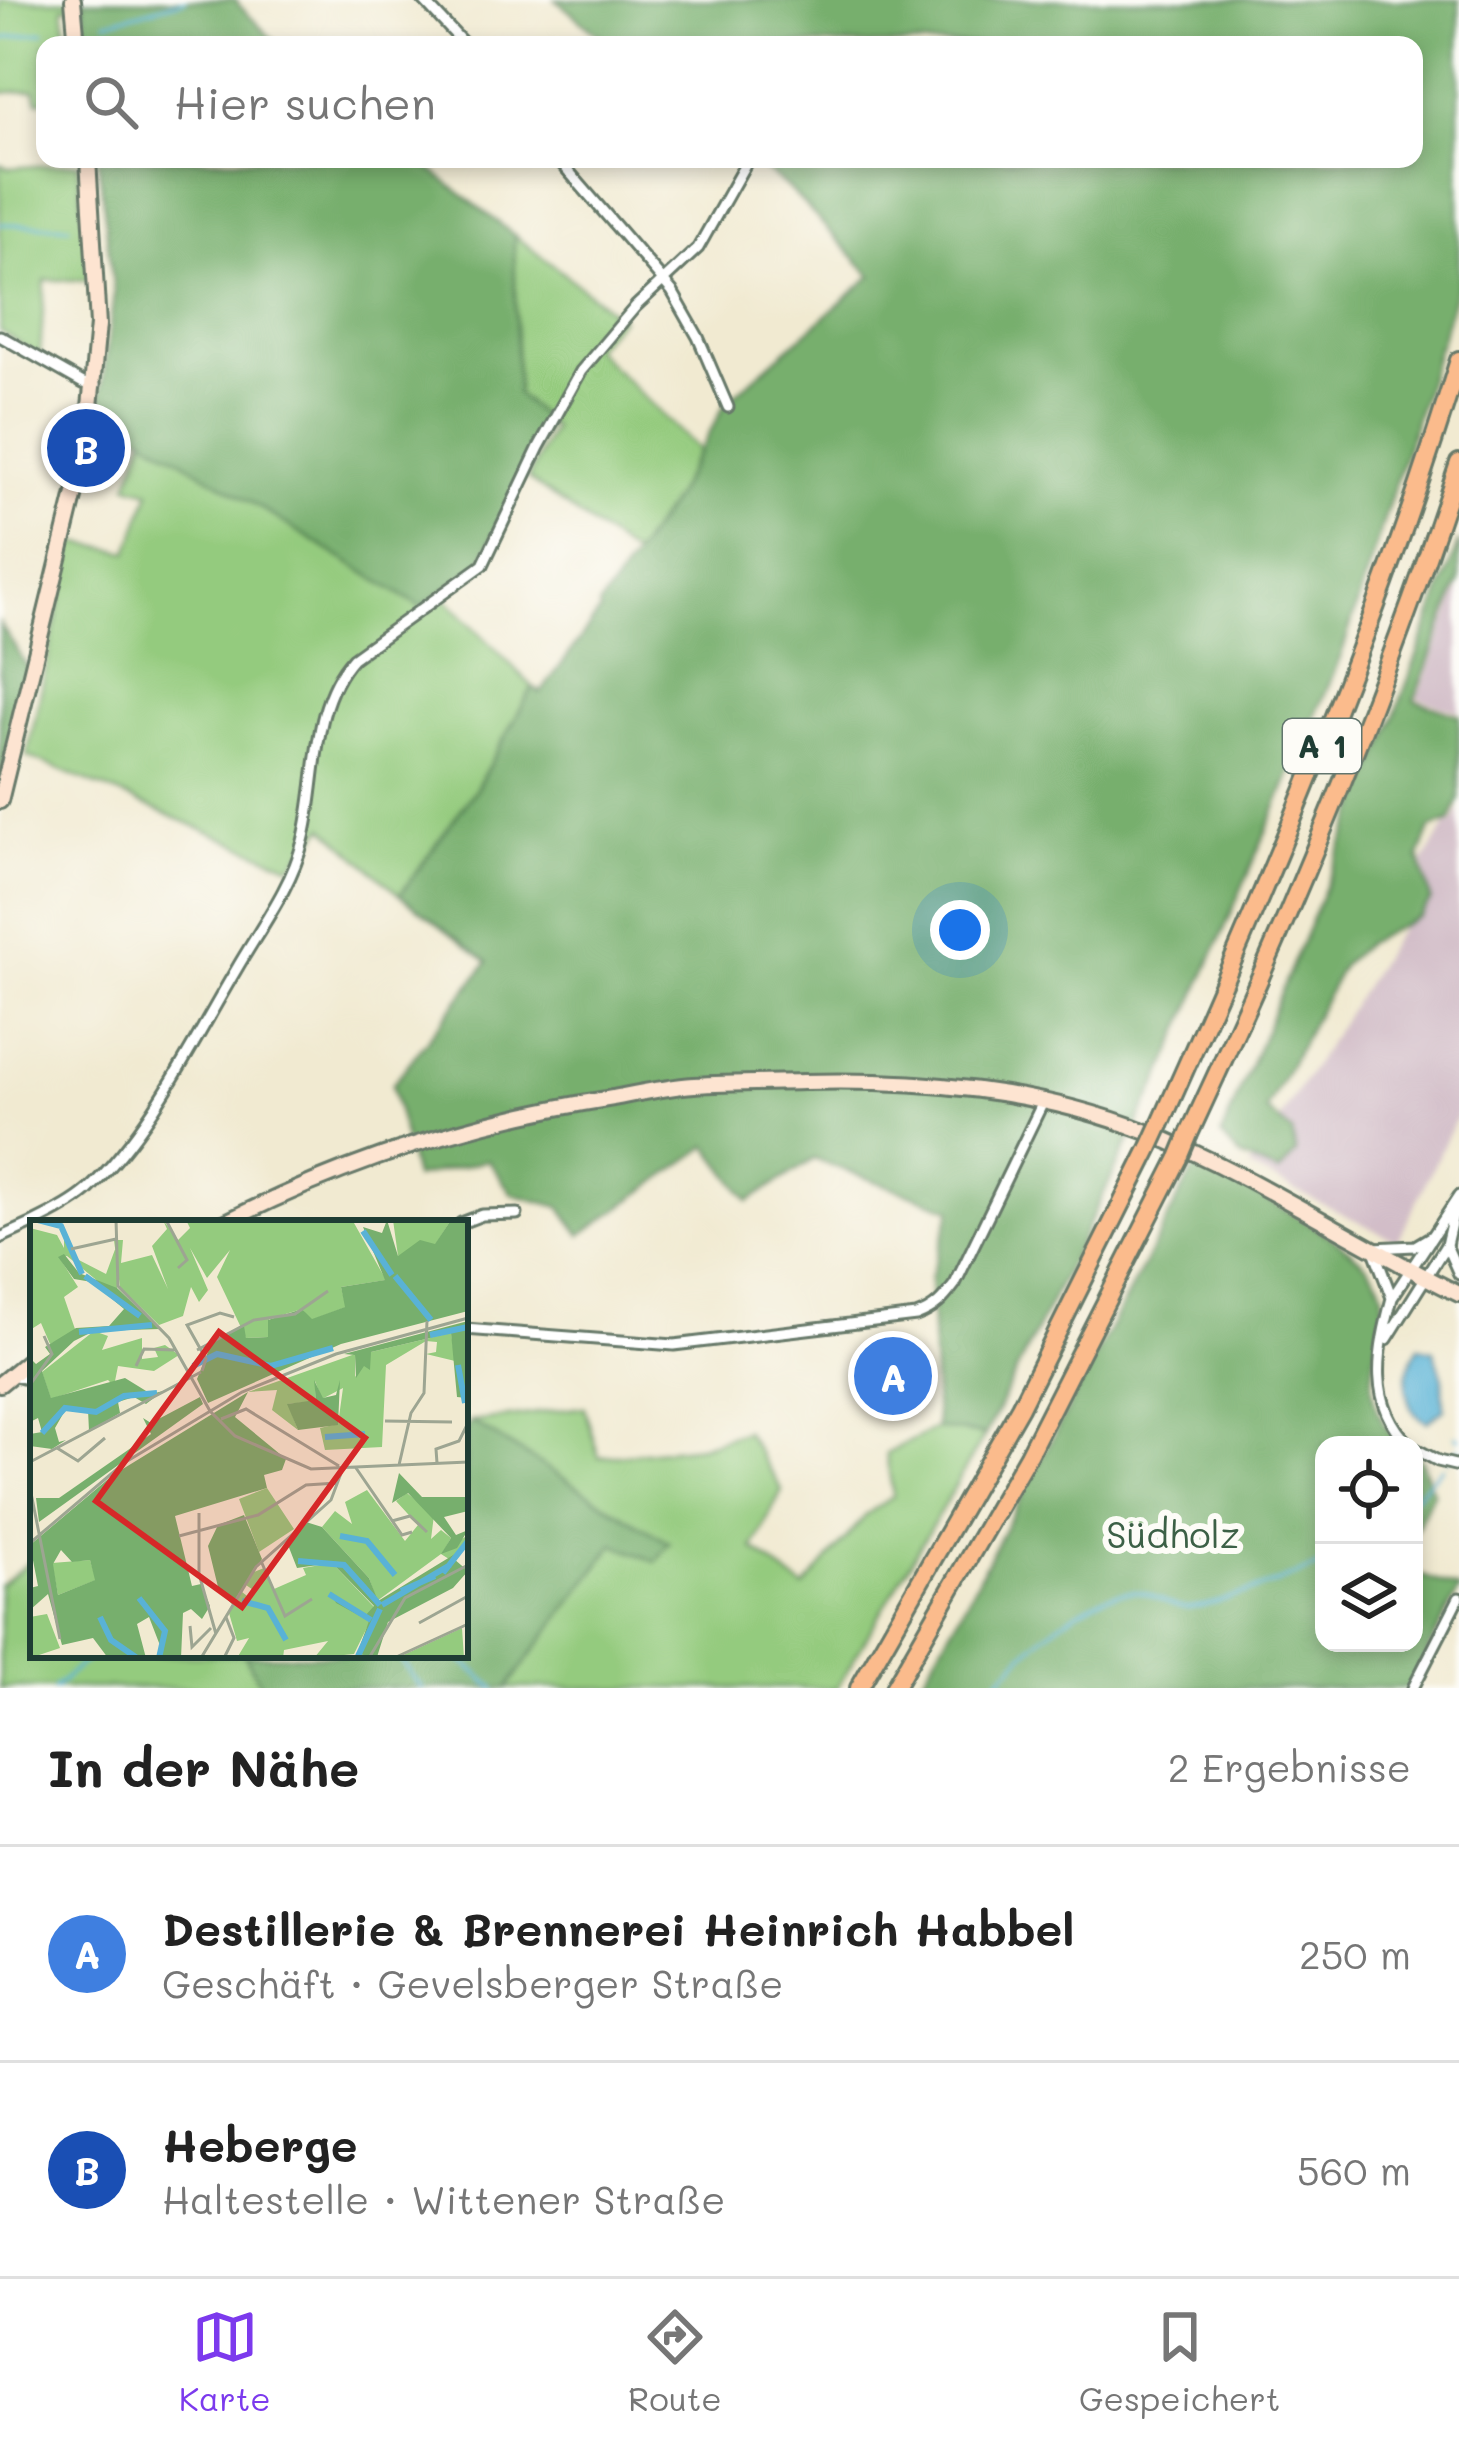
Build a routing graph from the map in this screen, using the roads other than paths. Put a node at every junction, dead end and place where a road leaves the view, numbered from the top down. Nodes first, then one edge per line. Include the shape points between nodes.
1 (73, 0) edge
2 (423, 0) edge
3 (76, 36) edge
4 (457, 36) edge
5 (89, 168) edge
6 (566, 168) edge
7 (743, 168) edge
8 (663, 281) junction
9 (0, 336) edge
10 (1459, 360) edge
11 (95, 385) junction
12 (728, 406) dead end
13 (1459, 463) edge
14 (0, 801) edge
15 (1043, 1102) junction
16 (1458, 1198) edge
17 (517, 1214) dead end
18 (39, 1220) edge
19 (231, 1220) edge
20 (468, 1220) edge
21 (30, 1224) edge
22 (1430, 1237) junction
23 (0, 1238) edge
24 (1446, 1245) junction
25 (1372, 1248) junction
26 (1417, 1274) junction
27 (1459, 1274) edge
28 (1459, 1294) edge
29 (1392, 1298) junction
30 (468, 1328) edge
31 (1384, 1343) junction
32 (30, 1360) edge
33 (4, 1375) edge
34 (1403, 1436) edge
35 (1423, 1453) edge
36 (1456, 1466) edge
37 (1459, 1598) edge
38 (859, 1688) edge
39 (894, 1688) edge
40 (1413, 1688) edge

1 - 3 main road
2 - 4 street
5 - 11 main road via 98,278
6 - 8 street
7 - 8 street via 702,242
8 - 12 street
8 - 18 street via 581,371 483,566 344,668 321,723 303,842 282,894 126,1144 79,1198
9 - 11 street
10 - 38 highway, A 1, bridge via 1380,597 1290,829 1162,1123 1020,1407
11 - 14 main road via 81,477
13 - 39 highway, A 1, bridge via 1266,970 1028,1455
15 - 19 main road via 907,1082 690,1085 455,1130
15 - 25 main road via 1196,1153
15 - 30 street via 961,1274 929,1311 674,1345
16 - 22 street
16 - 24 street
17 - 20 street
21 - 23 street
22 - 25 street via 1415,1246
22 - 26 street
24 - 26 street
24 - 27 street
25 - 26 main road
25 - 29 street
26 - 28 main road
26 - 29 street
26 - 31 street via 1409,1309
29 - 31 street
31 - 34 street via 1381,1399
32 - 33 main road
35 - 36 street
37 - 40 street

